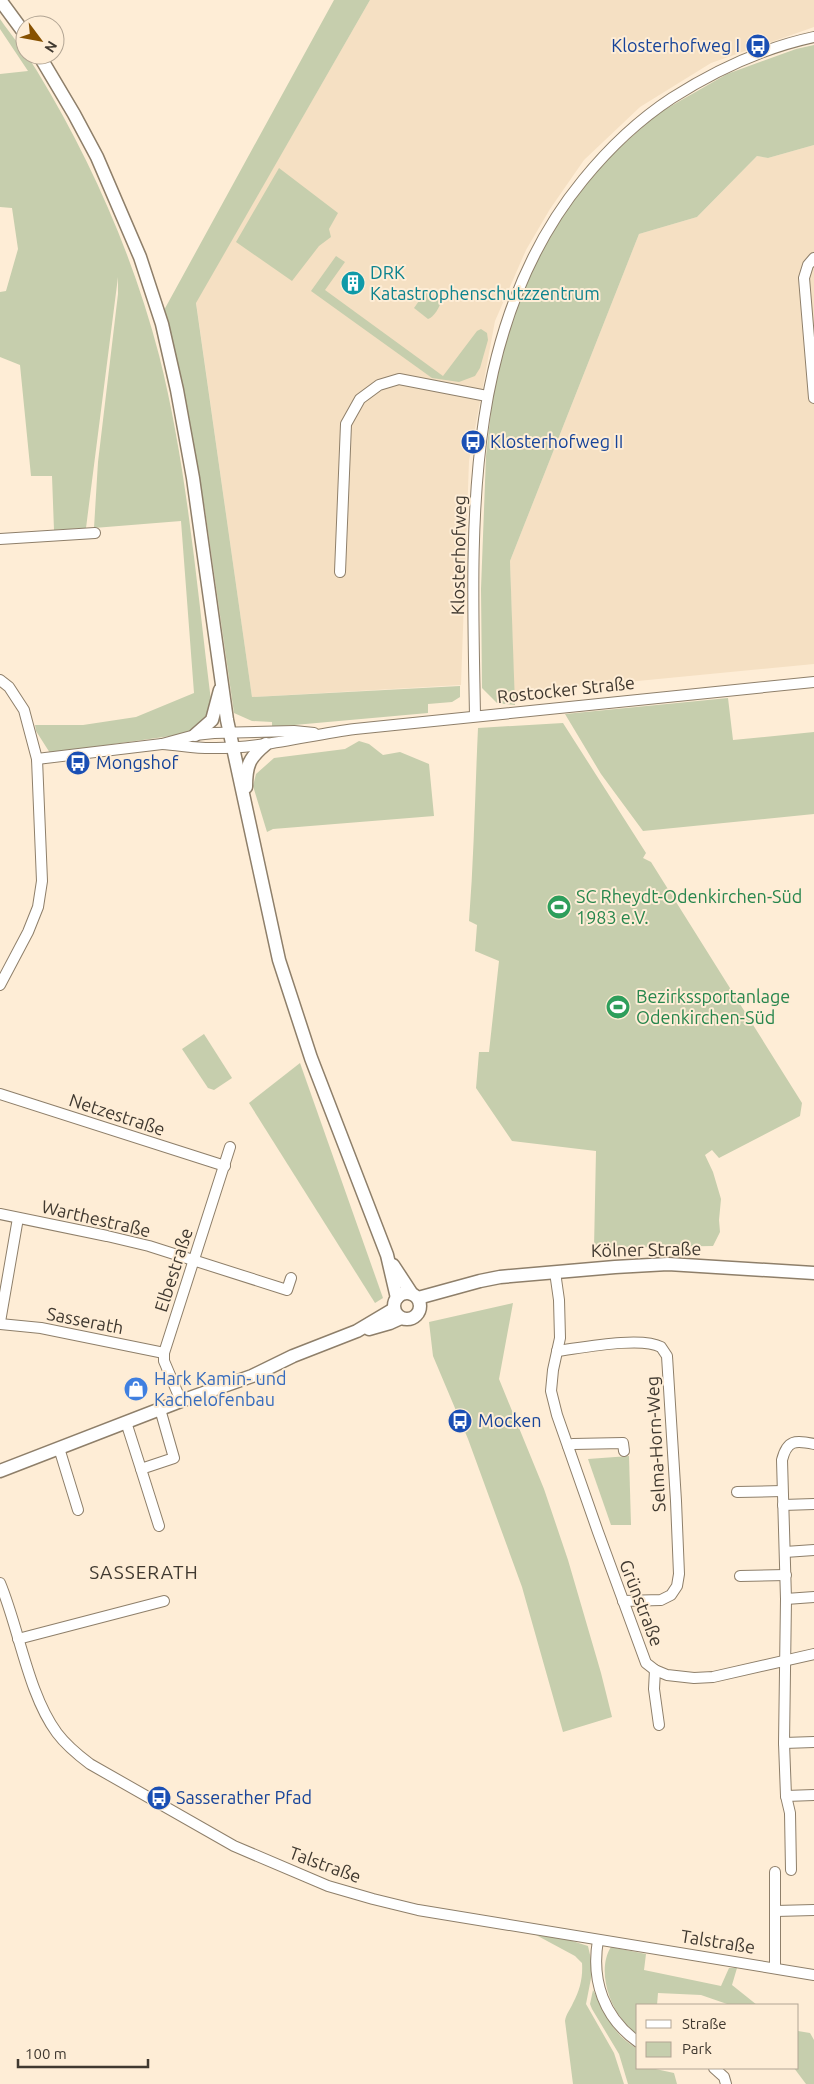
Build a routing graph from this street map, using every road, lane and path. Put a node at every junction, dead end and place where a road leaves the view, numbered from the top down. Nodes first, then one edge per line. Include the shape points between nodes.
1 (0, 0) edge
2 (15, 20) edge
3 (814, 37) edge
4 (45, 65) edge
5 (814, 258) edge
6 (487, 396) junction
7 (814, 398) edge
8 (95, 533) dead end
9 (0, 539) edge
10 (340, 572) dead end
11 (0, 680) edge
12 (814, 682) edge
13 (222, 686) junction
14 (474, 716) junction
15 (229, 731) junction
16 (322, 734) junction
17 (195, 735) junction
18 (162, 744) junction
19 (266, 744) junction
20 (232, 748) junction
21 (37, 759) junction
22 (253, 849) junction
23 (0, 985) edge
24 (0, 1094) edge
25 (230, 1148) dead end
26 (225, 1166) junction
27 (0, 1214) edge
28 (18, 1218) junction
29 (387, 1255) junction
30 (195, 1260) junction
31 (554, 1272) junction
32 (814, 1273) edge
33 (292, 1278) dead end
34 (417, 1301) junction
35 (397, 1308) junction
36 (0, 1323) edge
37 (557, 1351) junction
38 (164, 1353) junction
39 (180, 1401) junction
40 (160, 1409) junction
41 (126, 1422) junction
42 (814, 1444) edge
43 (568, 1446) junction
44 (59, 1448) junction
45 (624, 1451) dead end
46 (141, 1469) junction
47 (0, 1471) edge
48 (782, 1491) junction
49 (737, 1492) dead end
50 (814, 1504) edge
51 (783, 1505) junction
52 (78, 1510) dead end
53 (159, 1526) dead end
54 (814, 1550) edge
55 (785, 1552) junction
56 (786, 1575) junction
57 (740, 1576) dead end
58 (0, 1583) edge
59 (814, 1597) edge
60 (786, 1599) junction
61 (164, 1601) dead end
62 (623, 1601) junction
63 (18, 1639) junction
64 (814, 1654) edge
65 (785, 1662) junction
66 (655, 1670) junction
67 (658, 1725) dead end
68 (814, 1742) edge
69 (784, 1743) junction
70 (814, 1795) edge
71 (786, 1796) junction
72 (791, 1870) dead end
73 (775, 1872) dead end
74 (814, 1910) edge
75 (776, 1911) junction
76 (598, 1940) junction
77 (775, 1968) junction
78 (814, 1975) edge
79 (636, 2041) edge
80 (715, 2069) edge
81 (726, 2084) edge

1 - 2 main road
3 - 6 street, Klosterhofweg via 759,53 701,80 651,112 603,156 542,237 518,285 501,335
4 - 13 main road via 97,157 140,257 162,324 193,478
5 - 7 street via 804,278
6 - 10 street via 399,379 379,384 360,399 346,424
6 - 14 street, Klosterhofweg via 476,493
8 - 9 street
11 - 21 street via 9,687 24,710
12 - 14 street, Rostocker Straße
13 - 15 main road
13 - 17 main road via 212,720
14 - 16 street, Rostocker Straße
15 - 16 street, Rostocker Straße
15 - 17 street, Rostocker Straße
15 - 20 main road
16 - 19 street, Rostocker Straße
17 - 18 street, Rostocker Straße
18 - 20 street, Rostocker Straße
18 - 21 street
19 - 20 street, Rostocker Straße
19 - 22 main road via 246,768
20 - 22 main road
21 - 23 street via 42,881 38,907
22 - 29 main road via 279,960 311,1058
24 - 26 street, Netzestraße
25 - 26 street, Elbestraße
26 - 30 street, Elbestraße
27 - 28 street, Warthestraße
28 - 30 street, Warthestraße via 107,1236
28 - 36 street, Warthestraße
29 - 34 main road
29 - 35 main road
30 - 33 street, Warthestraße via 287,1290
30 - 38 street, Elbestraße
31 - 32 main road, Kölner Straße via 668,1264
31 - 34 main road, Kölner Straße via 480,1281
31 - 37 street, Grünstraße via 559,1300
34 - 35 main road, Kölner Straße via 404,1293
34 - 35 main road, Kölner Straße via 412,1318 405,1319
35 - 39 main road, Kölner Straße via 390,1324 357,1331 252,1376
36 - 38 street, Sasserath
37 - 43 street, Grünstraße via 551,1391
37 - 62 street, Selma-Horn-Weg via 644,1343 661,1347 667,1356 676,1501 677,1586 671,1595 661,1600
38 - 39 street via 164,1361
39 - 40 main road, Kölner Straße
40 - 41 main road, Kölner Straße
40 - 46 street via 174,1458
41 - 44 main road, Kölner Straße
41 - 46 street
42 - 48 street via 793,1442 787,1446 782,1460
43 - 45 street via 624,1443
43 - 62 street, Grünstraße
44 - 47 main road, Kölner Straße
44 - 52 street
46 - 53 street
48 - 49 street
48 - 51 street
50 - 51 street
51 - 55 street
54 - 55 street
55 - 56 street
56 - 57 street
56 - 60 street
58 - 63 street, Talstraße
59 - 60 street
60 - 65 street
61 - 63 street
62 - 66 street, Grünstraße via 646,1663
63 - 76 street, Talstraße via 43,1709 57,1734 75,1753 106,1775 234,1846 328,1886 373,1900
64 - 65 street, Grünstraße
65 - 66 street, Grünstraße via 713,1677 672,1676
65 - 69 street
66 - 67 street
68 - 69 street
69 - 71 street
70 - 71 street
71 - 72 street via 790,1814
73 - 75 street, Talstraße
74 - 75 street
75 - 77 street, Talstraße
76 - 77 street, Talstraße
76 - 79 street via 595,1956 597,1984 605,2006 614,2020
77 - 78 street, Talstraße
80 - 81 street

